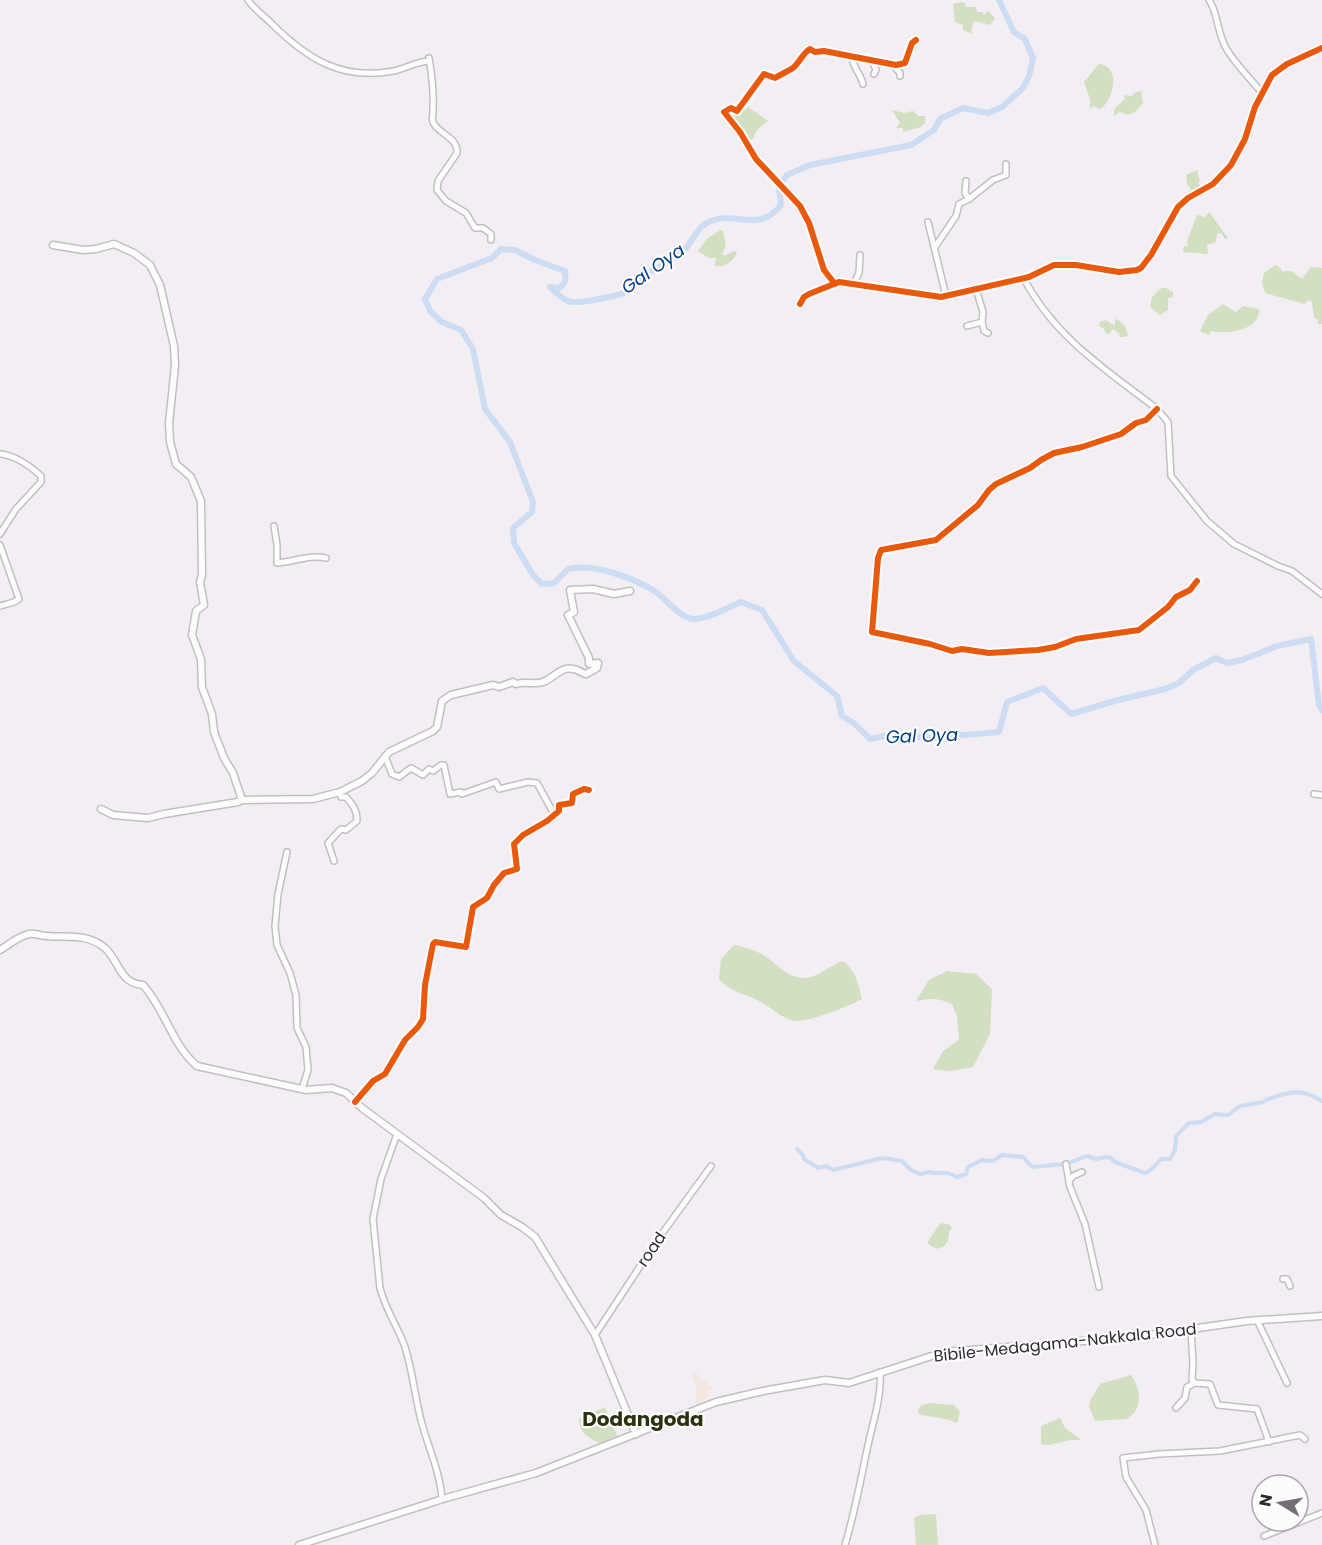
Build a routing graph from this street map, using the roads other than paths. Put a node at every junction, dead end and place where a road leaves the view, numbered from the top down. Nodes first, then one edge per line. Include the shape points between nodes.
1 (248, 0) edge
2 (1209, 0) edge
3 (915, 40) dead end
4 (1322, 48) edge
5 (852, 56) junction
6 (872, 61) junction
7 (891, 64) junction
8 (874, 74) dead end
9 (900, 76) dead end
10 (863, 84) dead end
11 (1262, 93) junction
12 (1006, 164) dead end
13 (966, 181) dead end
14 (969, 199) junction
15 (928, 222) dead end
16 (491, 240) dead end
17 (53, 245) dead end
18 (935, 248) junction
19 (860, 255) dead end
20 (1023, 277) junction
21 (854, 283) junction
22 (835, 284) junction
23 (976, 290) junction
24 (946, 296) junction
25 (800, 304) dead end
26 (982, 322) junction
27 (967, 326) dead end
28 (988, 333) dead end
29 (1157, 408) junction
30 (0, 454) edge
31 (274, 526) dead end
32 (0, 534) edge
33 (0, 545) edge
34 (327, 558) dead end
35 (1197, 581) dead end
36 (630, 591) dead end
37 (1322, 594) edge
38 (0, 606) edge
39 (385, 756) junction
40 (589, 790) dead end
41 (340, 792) junction
42 (1314, 794) dead end
43 (1322, 795) edge
44 (242, 800) junction
45 (102, 809) dead end
46 (554, 814) junction
47 (286, 852) dead end
48 (334, 861) dead end
49 (0, 950) edge
50 (302, 1089) junction
51 (355, 1102) junction
52 (397, 1134) junction
53 (1065, 1164) dead end
54 (711, 1166) dead end
55 (1082, 1172) dead end
56 (1069, 1181) junction
57 (1283, 1279) dead end
58 (1290, 1286) dead end
59 (1100, 1287) dead end
60 (1321, 1317) edge
61 (1257, 1320) junction
62 (1191, 1330) junction
63 (595, 1335) junction
64 (880, 1372) junction
65 (1196, 1383) junction
66 (1287, 1383) dead end
67 (1176, 1408) dead end
68 (636, 1434) junction
69 (1305, 1439) dead end
70 (1269, 1442) junction
71 (442, 1499) junction
72 (1322, 1513) edge
73 (1264, 1536) dead end
74 (299, 1545) edge
75 (845, 1545) edge
76 (1155, 1545) edge

1 - 16 street via 293,43 331,68 367,73 395,71 429,60 432,119 458,148 438,181 437,190 446,201 466,213 475,228 491,234
2 - 11 street via 1226,48
3 - 7 street via 905,63
4 - 11 street via 1276,71
5 - 6 street
5 - 10 street
5 - 22 street via 810,49 793,68 775,78 764,74 737,111 731,108 724,112 756,159 800,206 823,268
6 - 7 street
6 - 8 street
7 - 9 street
11 - 20 street via 1231,165 1213,184 1179,207 1141,268 1119,272 1054,265
12 - 14 street via 1006,175
13 - 14 street
14 - 18 street via 959,204 956,216
15 - 18 street
17 - 44 main road via 83,250 114,244 150,265 160,285 174,346 169,423 173,455 176,464 191,477 201,501 200,582 204,605 196,611 192,635 201,659 202,687 212,726
18 - 24 street
19 - 21 street
20 - 23 street
20 - 29 street via 1061,332
21 - 22 street
21 - 24 street
22 - 25 street via 804,297
23 - 24 street
23 - 26 street
26 - 27 street
26 - 28 street via 984,332
29 - 35 street via 1146,420 1121,434 1054,453 996,484 978,505 936,540 880,550 872,632 952,651 1038,650 1076,639 1139,630
29 - 37 street via 1168,422 1171,476 1207,521 1222,536 1292,571
30 - 32 street via 34,469 41,482
31 - 34 street via 277,563
33 - 38 street via 19,598
36 - 39 main road via 614,594 593,589 570,590 574,612 568,615 590,658 589,664 598,663 597,668 586,674 575,668 563,669 544,681 493,685 451,695 442,701 433,731
39 - 41 main road via 372,773
39 - 46 street via 392,774 399,777 411,768 423,775 444,765 450,794 462,794 496,782 500,789 537,783
40 - 46 street via 573,794 572,803 559,805
41 - 44 main road via 314,799
41 - 48 street via 353,804 357,821 346,830 341,829 328,843
42 - 43 street
44 - 45 main road via 148,818 113,815
46 - 51 street via 514,844 517,869 504,873 487,898 473,907 466,947 433,944 423,1019 385,1074
47 - 50 street via 278,894 276,945 290,974 296,995 297,1028 306,1047 308,1070
49 - 50 main road via 29,934 78,936 94,941 106,949 126,978 143,985 150,993 197,1066
50 - 51 main road via 332,1088 346,1093
51 - 52 main road
52 - 63 main road via 531,1234
52 - 71 street via 381,1179 373,1219 380,1288 411,1365
53 - 56 street
54 - 63 street, road
55 - 56 street
56 - 59 street via 1082,1214
57 - 58 street
60 - 61 main road, Bibile-Medagama-Nakkala Road
61 - 62 main road, Bibile-Medagama-Nakkala Road
61 - 66 street
62 - 64 main road, Bibile-Medagama-Nakkala Road via 944,1352
62 - 65 street via 1192,1380
63 - 68 main road
64 - 68 main road, Bibile-Medagama-Nakkala Road via 849,1383 825,1380 716,1402
64 - 75 street via 874,1419
65 - 67 street via 1187,1387 1185,1398
65 - 70 street via 1210,1384 1218,1405 1256,1408
68 - 71 main road, Bibile-Medagama-Nakkala Road via 536,1473
69 - 70 street via 1300,1435
70 - 76 street via 1220,1451 1123,1458 1126,1477 1146,1510
71 - 74 main road, Bibile-Medagama-Nakkala Road
72 - 73 street

